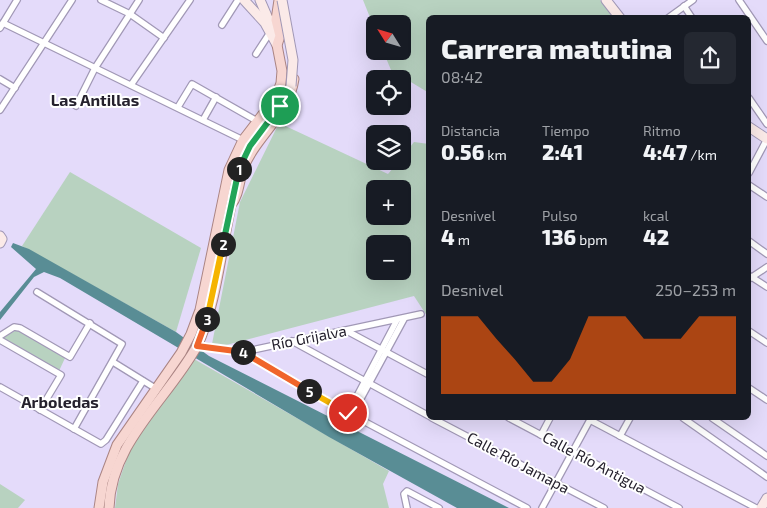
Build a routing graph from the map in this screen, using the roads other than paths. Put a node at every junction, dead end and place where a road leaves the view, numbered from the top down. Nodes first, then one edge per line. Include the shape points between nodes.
1 (17, 0) edge
2 (72, 0) edge
3 (101, 0) edge
4 (138, 0) edge
5 (190, 0) edge
6 (238, 0) edge
7 (244, 0) edge
8 (260, 0) edge
9 (280, 0) edge
10 (288, 0) edge
11 (606, 0) edge
12 (693, 0) edge
13 (739, 0) edge
14 (684, 6) junction
15 (130, 14) junction
16 (618, 15) edge
17 (672, 15) edge
18 (690, 15) edge
19 (749, 15) edge
20 (751, 18) edge
21 (2, 25) edge
22 (222, 25) dead end
23 (271, 31) junction
24 (164, 38) junction
25 (293, 41) junction
26 (767, 41) edge
27 (44, 43) junction
28 (277, 46) junction
29 (256, 54) dead end
30 (95, 68) junction
31 (0, 79) edge
32 (17, 85) junction
33 (131, 85) junction
34 (216, 97) junction
35 (751, 101) edge
36 (76, 106) dead end
37 (178, 107) junction
38 (0, 110) edge
39 (203, 120) junction
40 (257, 121) junction
41 (767, 124) edge
42 (751, 128) edge
43 (767, 139) edge
44 (243, 140) junction
45 (751, 169) edge
46 (751, 186) edge
47 (767, 197) edge
48 (230, 205) junction
49 (0, 236) edge
50 (751, 242) edge
51 (0, 243) edge
52 (767, 254) edge
53 (767, 267) edge
54 (751, 276) edge
55 (751, 278) edge
56 (767, 287) edge
57 (37, 292) dead end
58 (421, 314) dead end
59 (404, 319) junction
60 (397, 320) junction
61 (90, 323) junction
62 (347, 331) junction
63 (751, 332) edge
64 (0, 336) edge
65 (0, 340) edge
66 (292, 341) junction
67 (767, 344) edge
68 (196, 346) junction
69 (243, 352) junction
70 (384, 352) junction
71 (185, 355) junction
72 (113, 362) junction
73 (426, 373) edge
74 (143, 380) junction
75 (367, 384) junction
76 (0, 387) edge
77 (155, 388) junction
78 (751, 389) edge
79 (767, 400) edge
80 (40, 410) junction
81 (350, 414) junction
82 (426, 415) edge
83 (436, 420) edge
84 (513, 420) edge
85 (549, 420) edge
86 (590, 420) edge
87 (593, 420) edge
88 (629, 420) edge
89 (686, 420) edge
90 (715, 420) edge
91 (74, 429) junction
92 (541, 435) junction
93 (620, 436) junction
94 (572, 452) junction
95 (767, 456) edge
96 (767, 477) edge
97 (556, 482) junction
98 (767, 498) edge
99 (99, 508) edge
100 (109, 508) edge
101 (407, 508) edge
102 (439, 508) edge
103 (527, 508) edge
104 (542, 508) edge
105 (604, 508) edge
106 (679, 508) edge
107 (756, 508) edge
108 (762, 508) edge

1 - 21 street
2 - 27 street
3 - 15 street
4 - 15 street
5 - 24 street
6 - 22 street
7 - 23 main road
8 - 28 main road via 270,19
9 - 28 main road via 276,20 280,36
9 - 48 main road, bridge via 293,60 291,86 244,156
10 - 25 main road
11 - 16 main road
12 - 14 street
13 - 19 street
14 - 17 street
14 - 18 street
15 - 24 street
15 - 30 street
20 - 26 street
21 - 27 street
23 - 28 main road
23 - 29 street
24 - 33 street
25 - 28 main road
25 - 48 main road via 292,89 279,115 250,154
27 - 30 street
27 - 32 street
28 - 40 main road via 281,83 272,103
30 - 33 street
30 - 36 street
31 - 32 street
32 - 38 street
33 - 37 street
34 - 37 street via 192,84
34 - 39 street
34 - 40 street
35 - 41 street
37 - 39 street
39 - 44 street
40 - 44 main road
42 - 43 main road
43 - 45 street
44 - 71 main road via 226,180 200,310
46 - 47 street
48 - 68 main road via 209,313
49 - 51 main road
50 - 52 street
53 - 54 street
55 - 56 street
57 - 61 street
58 - 59 street, Río Grijalva
59 - 60 street, Río Grijalva
59 - 70 street
60 - 62 street, Río Grijalva
60 - 70 street
61 - 64 street via 70,357 20,328 14,327
61 - 72 street via 122,344
62 - 66 street, Río Grijalva
62 - 70 street
63 - 67 street
65 - 80 street via 61,374
66 - 69 street, Río Grijalva
66 - 75 street, Calle Río Jamapa
68 - 69 street, Río Grijalva
68 - 71 main road
69 - 81 street
70 - 73 street
70 - 75 street
71 - 77 main road
71 - 100 main road via 127,446 111,489
72 - 74 street
72 - 91 street
74 - 77 street
74 - 91 street via 101,444
75 - 81 street
75 - 82 street, Calle Río Jamapa
76 - 80 street
77 - 99 main road via 124,432 110,459 102,482
78 - 79 street
80 - 91 street
81 - 103 street
83 - 97 street, Calle Río Jamapa
84 - 92 street, Calle Río Antigua
85 - 92 street
86 - 94 street
87 - 93 street
88 - 93 street
89 - 96 street
90 - 95 street
92 - 94 street, Calle Río Antigua
93 - 107 street
94 - 97 street
94 - 106 street, Calle Río Antigua
97 - 104 street
97 - 105 street, Calle Río Jamapa
98 - 108 main road
101 - 102 street via 405,492

